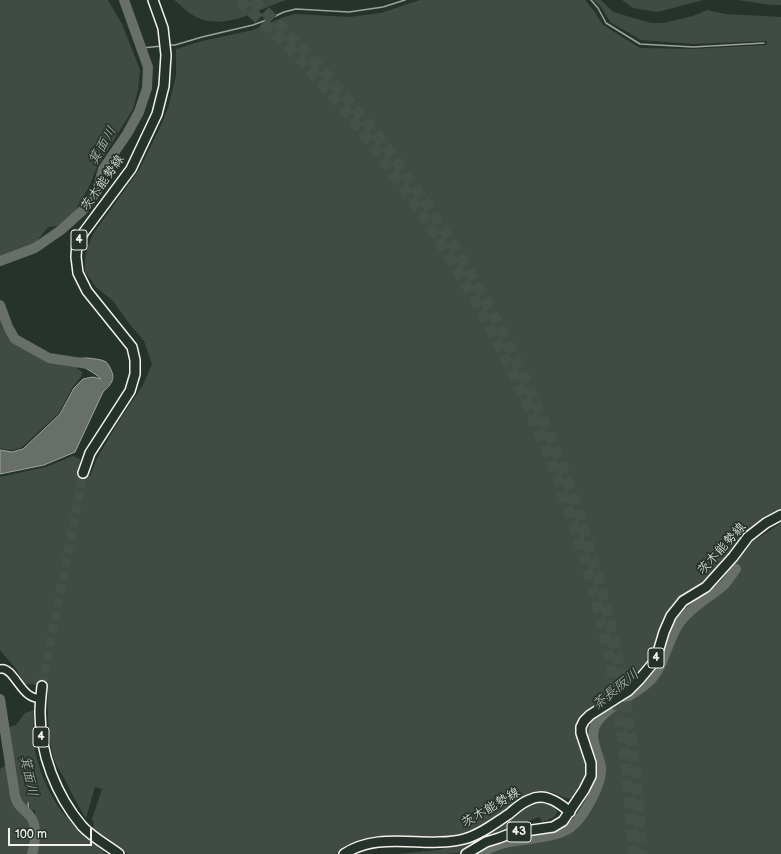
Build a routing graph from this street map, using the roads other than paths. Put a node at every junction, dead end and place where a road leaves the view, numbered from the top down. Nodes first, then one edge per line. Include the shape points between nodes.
1 (153, 0) edge
2 (82, 473) tunnel mouth
3 (781, 515) edge
4 (0, 668) edge
5 (42, 686) tunnel mouth
6 (41, 700) junction
7 (570, 812) junction
8 (119, 854) edge
9 (344, 854) edge
10 (466, 854) edge

1 - 2 main road, 茨木能勢線 / 4 via 163,28 166,55 164,86 157,114 131,169 78,243 78,273 87,291 132,347 135,360 135,374 130,390 90,453
3 - 7 main road, 茨木能勢線 / 4 via 748,537 706,587 683,601 671,616 654,662 628,690 590,714 584,721 581,733 591,763 591,776
4 - 6 street via 7,669 30,696
5 - 6 main road, 4
6 - 8 main road, 4 via 42,739 56,784 82,827
7 - 9 main road, 茨木能勢線 via 550,799 535,798 464,839 441,843 388,841 366,845
7 - 10 main road, 43 via 556,826 512,833 486,842

